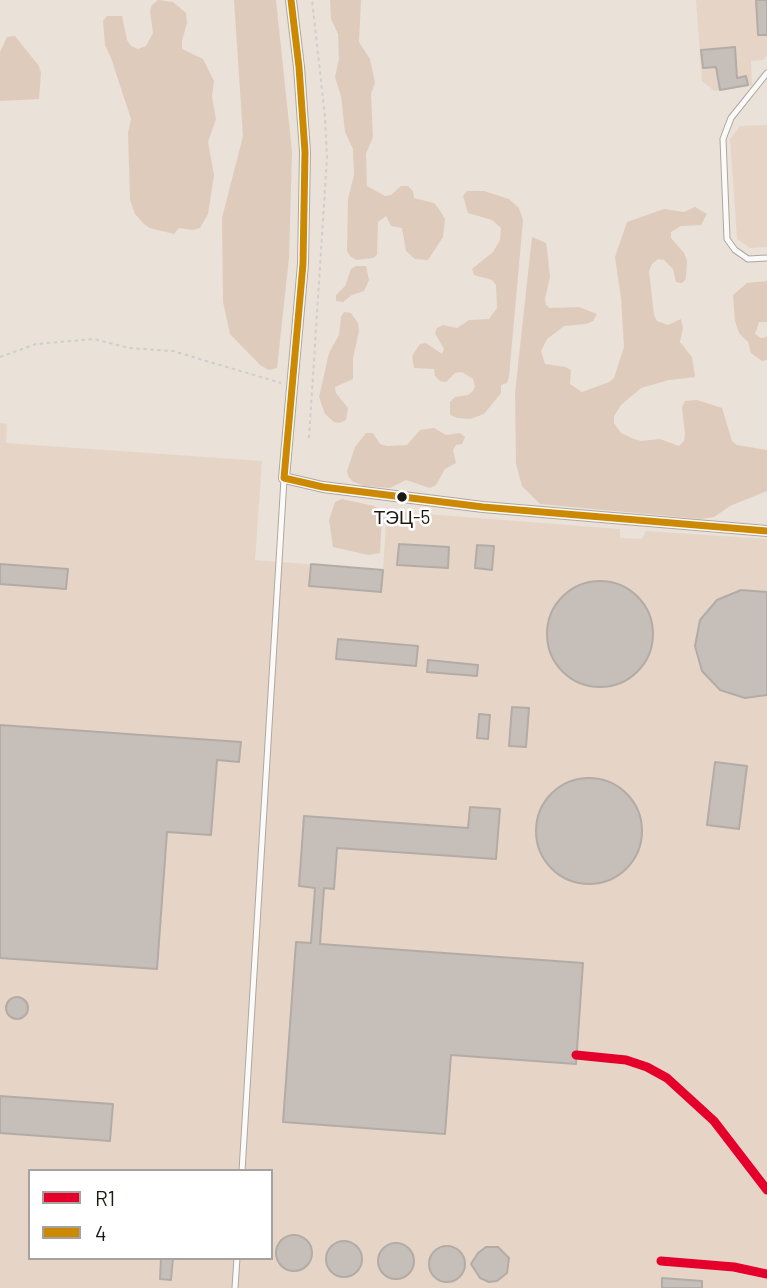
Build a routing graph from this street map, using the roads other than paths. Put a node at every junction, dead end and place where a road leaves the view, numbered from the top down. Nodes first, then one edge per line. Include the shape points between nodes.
1 (291, 0) edge
2 (767, 73) edge
3 (767, 258) edge
4 (284, 478) junction
5 (767, 531) edge
6 (242, 1169) edge
7 (237, 1260) edge
8 (235, 1288) edge

1 - 4 street via 305,152 303,264
2 - 3 lane via 731,118 723,139 727,239 748,259
4 - 5 street via 483,507
4 - 6 lane
7 - 8 lane

